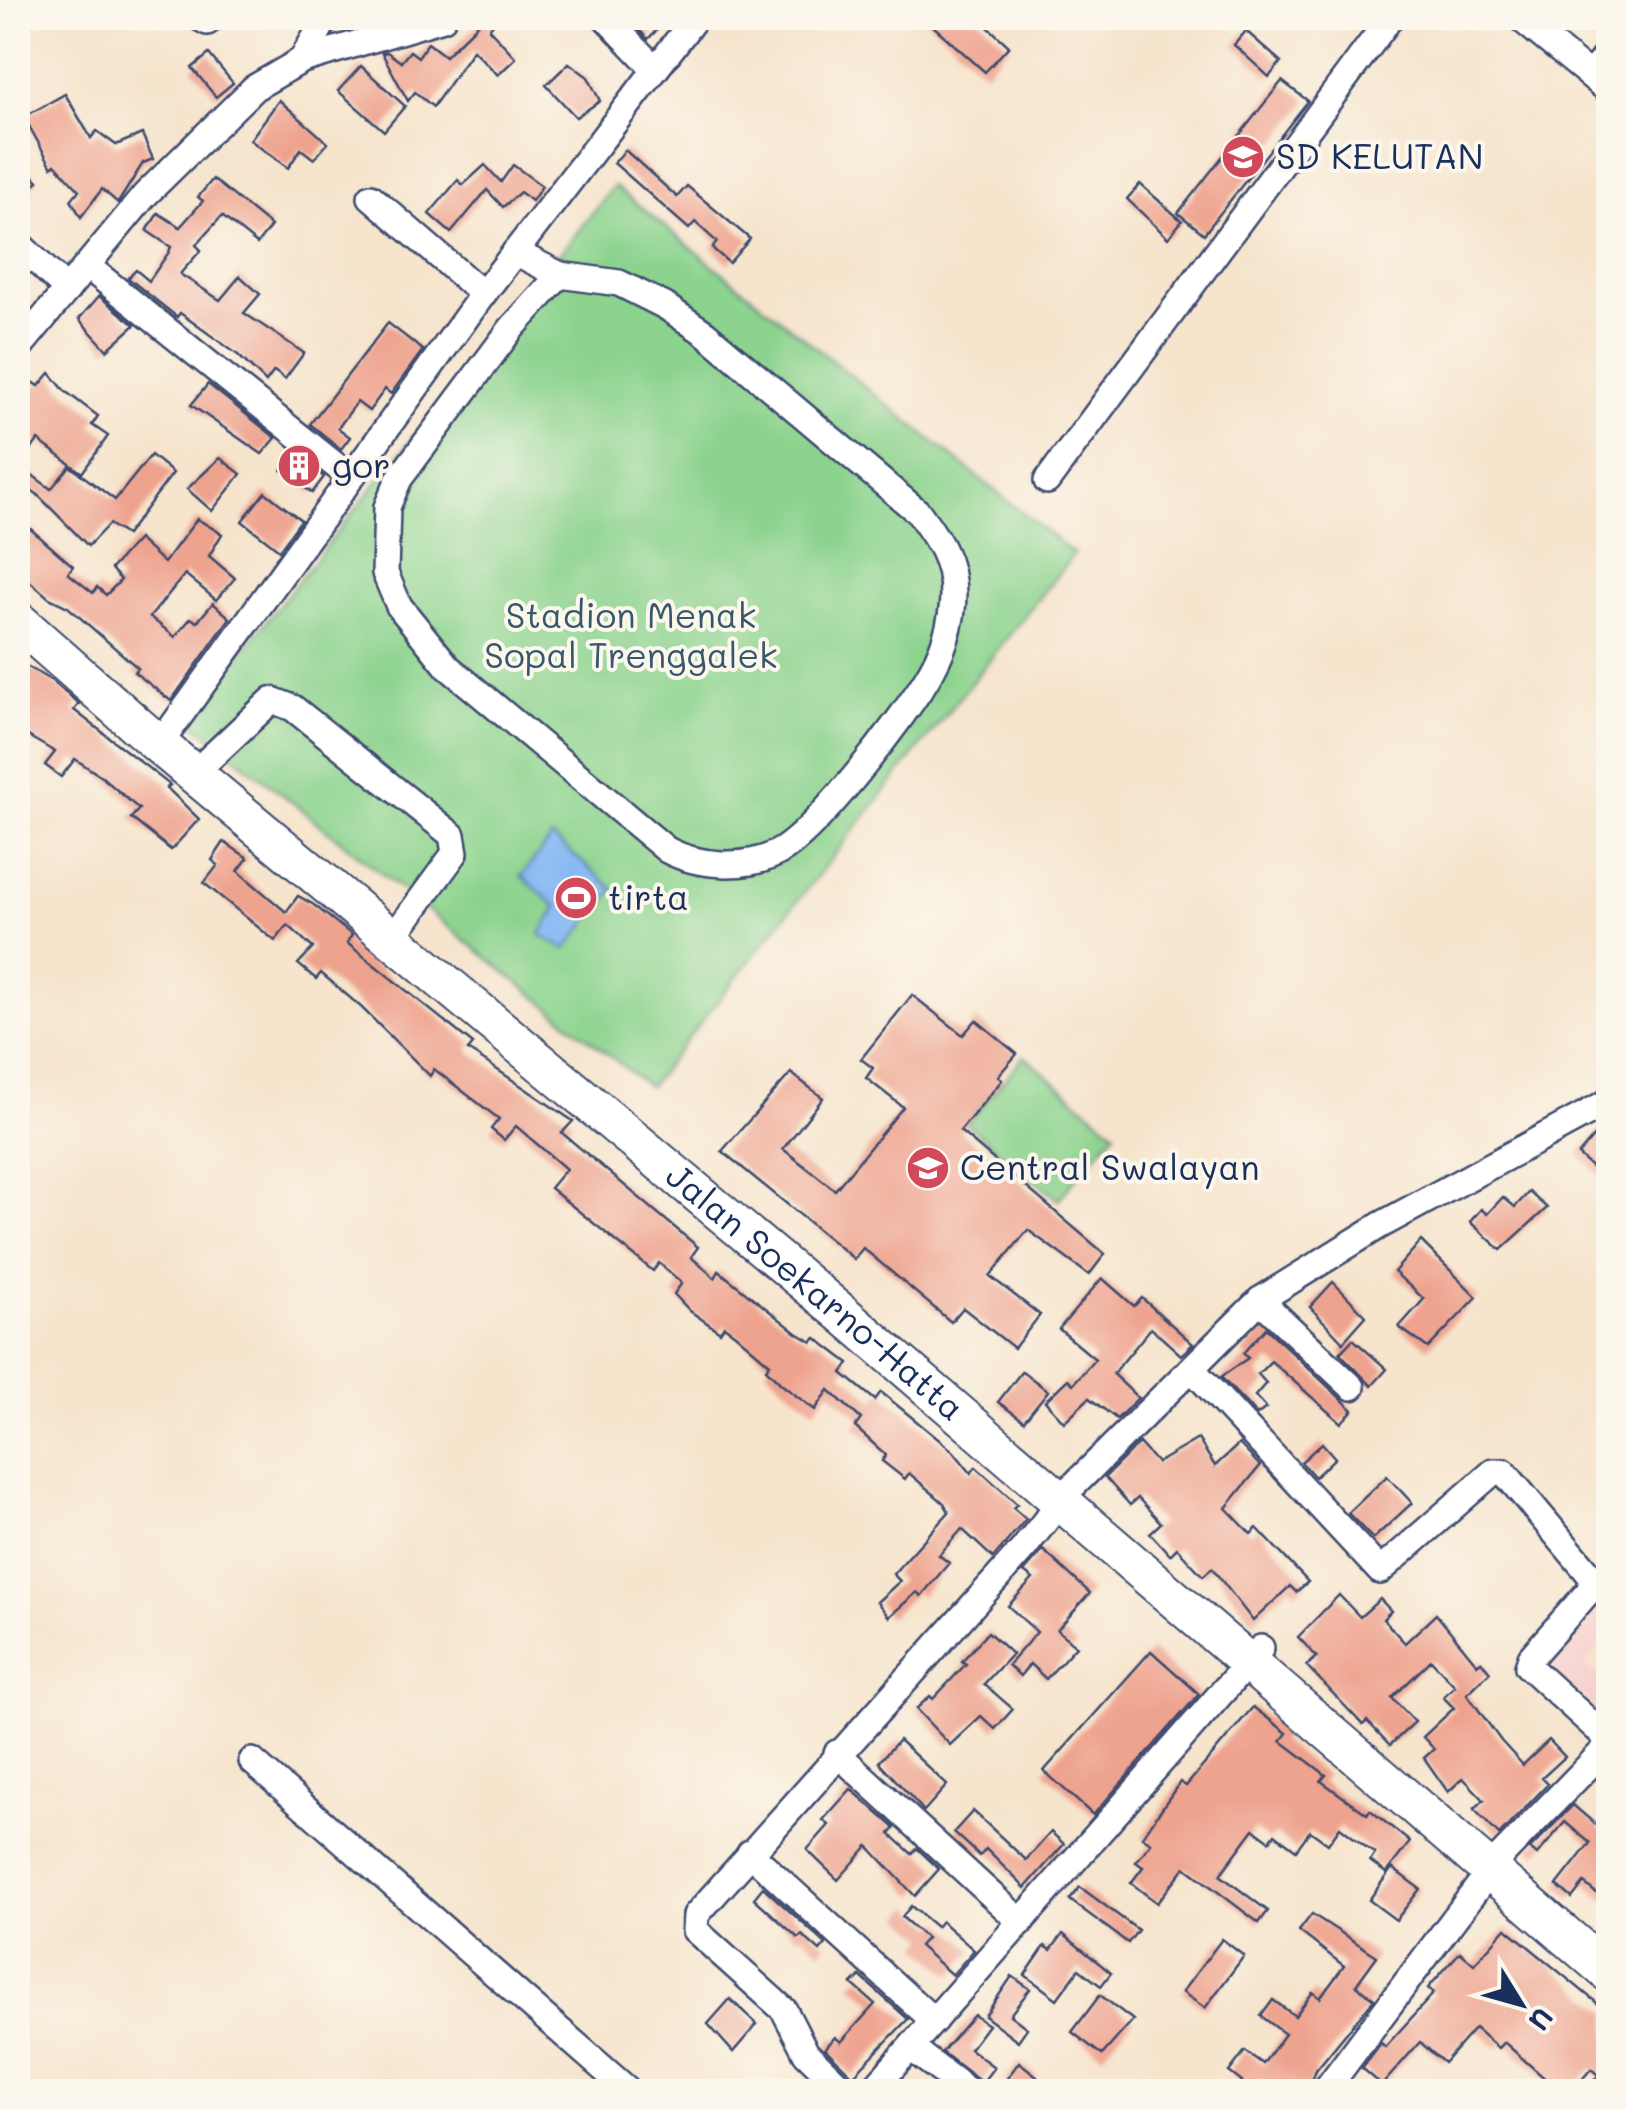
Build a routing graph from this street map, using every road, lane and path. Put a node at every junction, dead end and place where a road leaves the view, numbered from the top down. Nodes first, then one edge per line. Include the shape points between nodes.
1 (326, 18) edge
2 (444, 18) edge
3 (606, 18) edge
4 (694, 18) edge
5 (1390, 18) edge
6 (1520, 18) edge
7 (1608, 52) edge
8 (302, 60) junction
9 (654, 68) junction
10 (1600, 82) edge
11 (371, 197) dead end
12 (18, 242) edge
13 (514, 252) junction
14 (87, 266) junction
15 (560, 275) junction
16 (67, 290) junction
17 (483, 294) junction
18 (18, 349) edge
19 (350, 477) junction
20 (1046, 482) dead end
21 (18, 594) edge
22 (38, 630) edge
23 (166, 736) junction
24 (201, 766) junction
25 (399, 930) junction
26 (1608, 1102) edge
27 (1260, 1300) junction
28 (1192, 1370) junction
29 (1352, 1388) dead end
30 (1066, 1494) junction
31 (1254, 1656) junction
32 (1608, 1743) edge
33 (837, 1753) junction
34 (252, 1761) dead end
35 (750, 1853) junction
36 (1495, 1863) junction
37 (1022, 1922) junction
38 (1608, 1944) edge
39 (1608, 1972) edge
40 (934, 2021) junction
41 (910, 2048) junction
42 (1608, 2085) edge
43 (630, 2092) edge
44 (846, 2092) edge
45 (872, 2092) edge
46 (969, 2092) edge
47 (1324, 2092) edge
48 (1603, 2092) edge

1 - 8 street
2 - 8 street
3 - 9 street
4 - 9 street
5 - 20 street
6 - 10 street
7 - 10 street
8 - 14 street via 270,74 199,139
9 - 13 street
11 - 17 street
12 - 16 street
13 - 15 street
13 - 17 street
14 - 16 street
14 - 19 street
15 - 15 street via 619,282 705,333 918,512 943,545 953,594 948,636 927,679 876,750 796,841 776,854 720,863 667,850 448,668 390,588 384,530 400,478 510,329
16 - 18 street
17 - 19 street
19 - 23 street
21 - 22 highway, Jalan Soekarno-Hatta
22 - 23 highway, Jalan Soekarno-Hatta
23 - 24 highway, Jalan Soekarno-Hatta
24 - 25 highway, Jalan Soekarno-Hatta
24 - 25 street via 272,700 286,704 452,835 455,852
25 - 30 highway, Jalan Soekarno-Hatta
26 - 27 street via 1319,1260
27 - 28 street
27 - 29 street
28 - 30 street
28 - 32 street via 1380,1571 1492,1472 1504,1472 1592,1577 1590,1590 1528,1666
30 - 31 highway, Jalan Soekarno-Hatta
30 - 33 street
31 - 36 highway, Jalan Soekarno-Hatta
31 - 37 street
32 - 36 street
33 - 35 street
33 - 37 street
34 - 43 street
35 - 40 street
35 - 44 street via 693,1925 789,2015 806,2052
36 - 38 highway, Jalan Soekarno-Hatta
36 - 39 highway, Jalan Soekarno-Hatta
36 - 47 street
37 - 40 street
40 - 41 street
41 - 45 street
41 - 46 street
42 - 48 street

